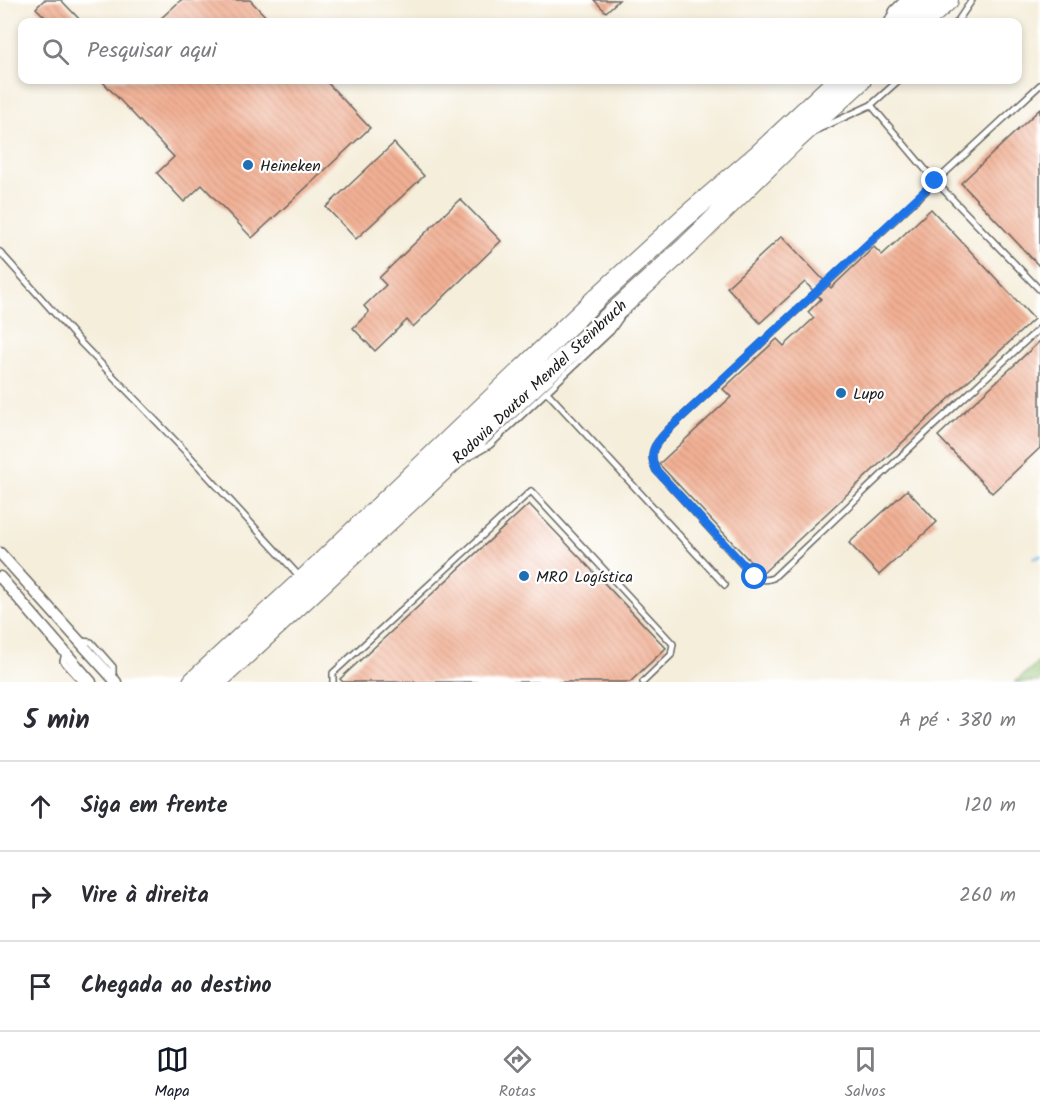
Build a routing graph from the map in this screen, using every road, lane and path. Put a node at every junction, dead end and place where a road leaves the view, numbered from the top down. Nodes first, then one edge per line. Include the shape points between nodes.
1 (906, 0) edge
2 (922, 0) edge
3 (948, 0) edge
4 (972, 0) edge
5 (892, 18) edge
6 (902, 18) edge
7 (928, 18) edge
8 (960, 18) edge
9 (834, 84) edge
10 (857, 84) edge
11 (895, 84) edge
12 (1040, 86) edge
13 (871, 105) junction
14 (793, 141) junction
15 (935, 181) junction
16 (0, 252) edge
17 (1040, 291) edge
18 (630, 298) junction
19 (1040, 328) edge
20 (547, 392) junction
21 (448, 465) junction
22 (0, 553) edge
23 (0, 577) edge
24 (303, 580) junction
25 (724, 585) dead end
26 (79, 641) junction
27 (66, 653) junction
28 (112, 681) edge
29 (82, 682) edge
30 (91, 682) edge
31 (193, 682) edge
32 (216, 682) edge
33 (333, 682) edge
34 (643, 682) edge

1 - 5 street
2 - 6 highway
3 - 7 highway
4 - 8 lane
9 - 24 highway, Rodovia Doutor Mendel Steinbruch via 598,297
10 - 14 highway, Rodovia Doutor Mendel Steinbruch
11 - 13 lane
12 - 15 lane
13 - 14 lane
13 - 15 lane
14 - 18 highway, Rodovia Doutor Mendel Steinbruch
15 - 17 lane
15 - 19 lane via 669,429 652,454 656,470 749,572 760,580 768,580
16 - 24 lane
18 - 20 lane via 611,331
18 - 21 highway, Rodovia Doutor Mendel Steinbruch
20 - 21 lane via 490,445
20 - 25 lane
21 - 32 highway, Rodovia Doutor Mendel Steinbruch
22 - 26 street
23 - 27 street
24 - 31 highway, Rodovia Doutor Mendel Steinbruch
26 - 27 street
26 - 28 street
27 - 29 lane via 63,661
27 - 30 street
33 - 34 lane via 333,673 531,491 673,644 671,655

